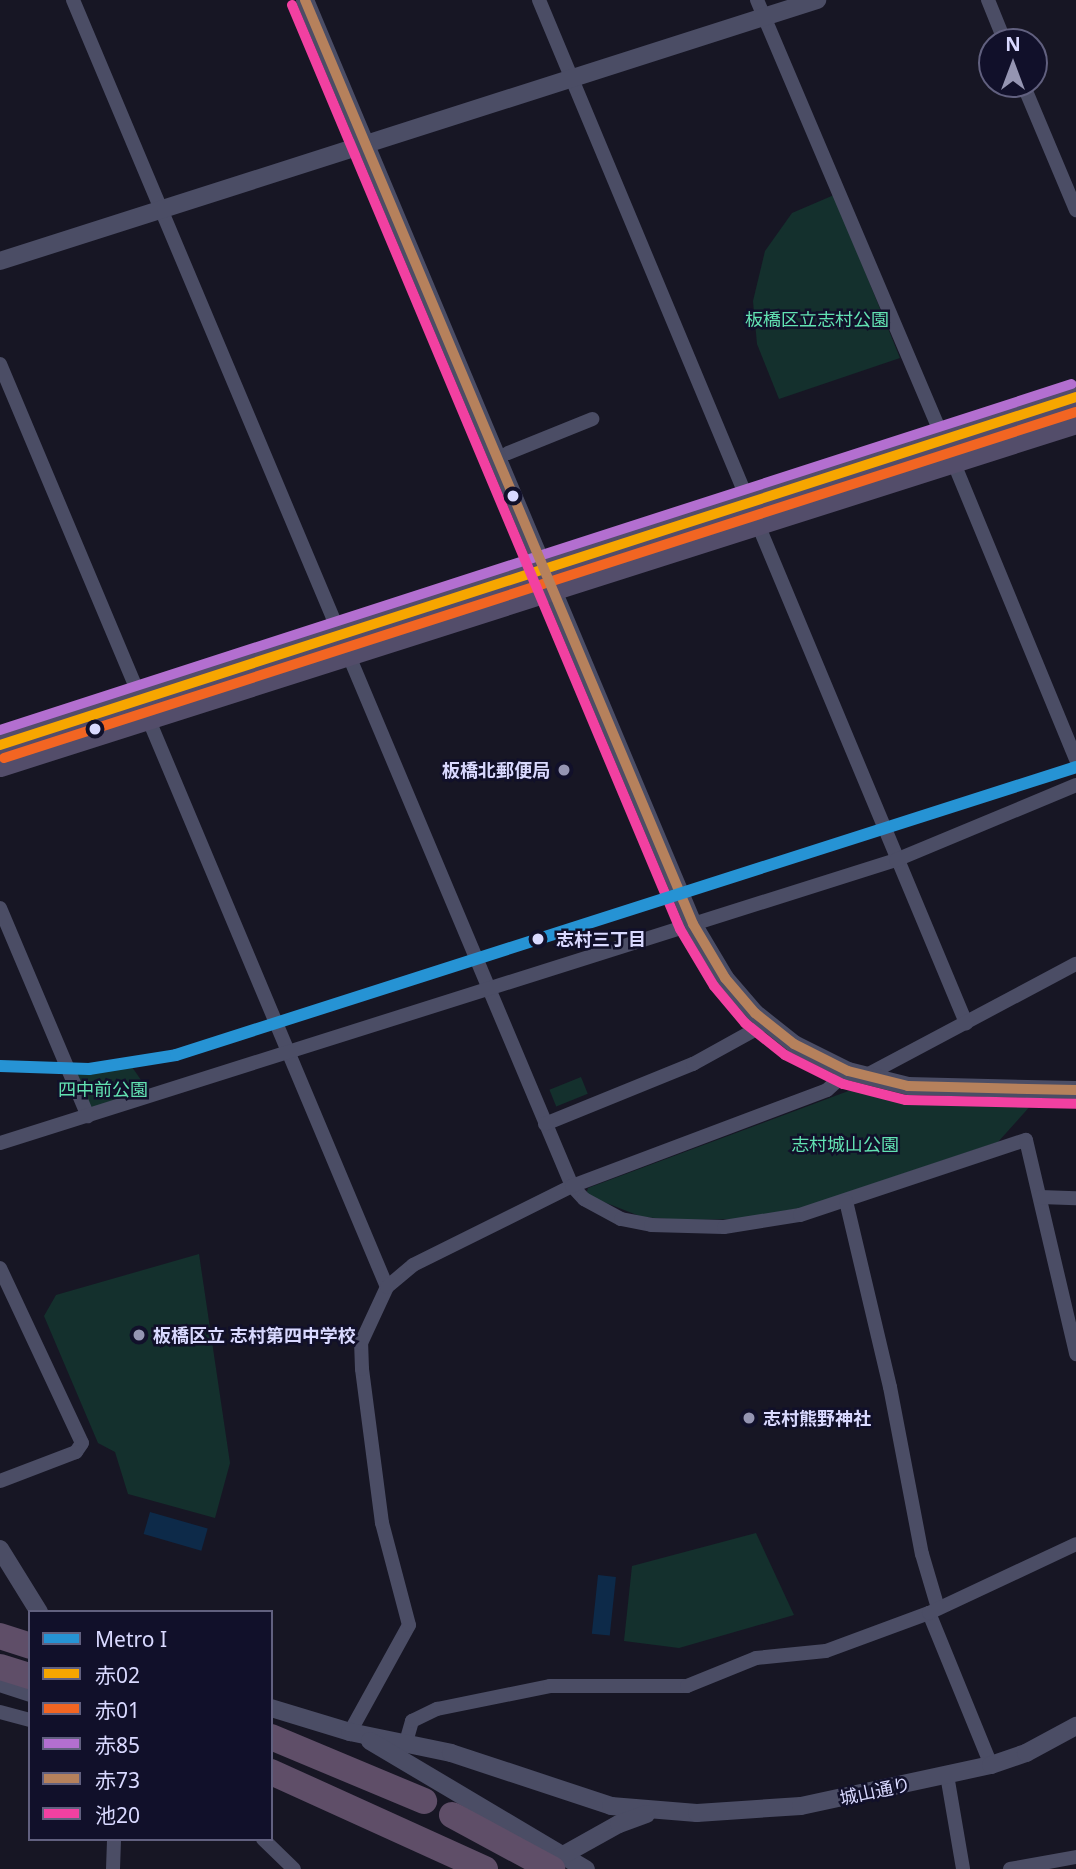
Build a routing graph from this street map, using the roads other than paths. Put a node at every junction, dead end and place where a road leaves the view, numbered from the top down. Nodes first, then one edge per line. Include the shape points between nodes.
1 (73, 0) edge
2 (305, 0) edge
3 (539, 0) edge
4 (757, 0) edge
5 (817, 0) edge
6 (988, 0) edge
7 (764, 17) junction
8 (999, 28) edge
9 (570, 79) junction
10 (1030, 98) edge
11 (366, 144) junction
12 (1072, 189) edge
13 (161, 209) junction
14 (1076, 210) edge
15 (0, 261) edge
16 (0, 363) edge
17 (1076, 397) edge
18 (592, 419) dead end
19 (1076, 422) edge
20 (948, 451) junction
21 (508, 453) dead end
22 (748, 502) junction
23 (758, 525) junction
24 (550, 580) junction
25 (338, 634) junction
26 (348, 654) junction
27 (145, 709) junction
28 (0, 745) edge
29 (1076, 759) edge
30 (0, 765) edge
31 (1076, 785) edge
32 (896, 860) junction
33 (0, 908) edge
34 (693, 923) junction
35 (1076, 964) edge
36 (489, 990) junction
37 (767, 1023) junction
38 (966, 1023) junction
39 (289, 1052) junction
40 (848, 1071) junction
41 (865, 1076) junction
42 (1076, 1090) edge
43 (88, 1116) junction
44 (545, 1124) junction
45 (0, 1143) edge
46 (572, 1186) junction
47 (1040, 1197) junction
48 (1076, 1198) edge
49 (846, 1201) junction
50 (0, 1268) edge
51 (387, 1287) junction
52 (1076, 1354) edge
53 (0, 1481) edge
54 (1076, 1544) edge
55 (0, 1549) edge
56 (38, 1610) edge
57 (933, 1611) junction
58 (0, 1628) edge
59 (0, 1636) edge
60 (28, 1637) edge
61 (28, 1645) edge
62 (0, 1647) edge
63 (28, 1655) edge
64 (0, 1667) edge
65 (28, 1675) edge
66 (0, 1682) edge
67 (28, 1690) edge
68 (273, 1709) edge
69 (0, 1712) edge
70 (28, 1719) edge
71 (1076, 1726) edge
72 (354, 1733) junction
73 (273, 1738) edge
74 (406, 1742) junction
75 (991, 1765) junction
76 (273, 1773) edge
77 (947, 1775) junction
78 (273, 1785) edge
79 (424, 1801) dead end
80 (663, 1811) junction
81 (453, 1815) dead end
82 (114, 1841) edge
83 (265, 1841) edge
84 (1076, 1857) edge
85 (558, 1861) edge
86 (113, 1869) edge
87 (294, 1869) edge
88 (464, 1869) edge
89 (485, 1869) edge
90 (540, 1869) edge
91 (586, 1869) edge
92 (963, 1869) edge
93 (1010, 1869) edge

1 - 13 street
2 - 11 street
3 - 9 street
4 - 7 street
5 - 7 street
6 - 8 street
7 - 9 street
7 - 20 street
9 - 11 street
9 - 22 street
10 - 12 street
11 - 13 street
11 - 24 street via 488,419
12 - 14 street
13 - 15 street
13 - 25 street
16 - 27 street
17 - 20 main road
18 - 21 street
19 - 20 main road
20 - 22 main road
20 - 23 main road
20 - 29 street
22 - 23 street
22 - 24 main road
23 - 24 main road
23 - 32 street
24 - 25 main road
24 - 26 main road
24 - 34 street
25 - 26 street
25 - 27 main road
26 - 27 main road
26 - 36 street
27 - 28 main road
27 - 30 main road
27 - 39 street
31 - 32 street
32 - 34 street
32 - 38 street
33 - 43 street
34 - 36 street
34 - 37 street via 725,978
35 - 38 street
36 - 39 street
36 - 44 street
37 - 40 street via 814,1057
37 - 44 street via 693,1064
38 - 41 street
39 - 43 street
39 - 51 street
40 - 41 street
40 - 46 street via 827,1090
41 - 42 street via 927,1087
43 - 45 street
44 - 46 street
46 - 49 street via 584,1199 621,1219 689,1228 770,1221
46 - 51 street via 413,1265
47 - 48 street
47 - 49 street via 1026,1140
47 - 52 street
49 - 57 street via 890,1387
50 - 53 street via 82,1443 76,1451
51 - 72 street via 361,1343 362,1369 382,1523 409,1625
54 - 57 street
55 - 56 street
57 - 74 street via 826,1651 756,1658 687,1686 550,1686 437,1709 412,1721
57 - 75 street
58 - 60 street
59 - 61 highway
62 - 63 highway
64 - 65 highway
66 - 67 highway
68 - 72 street
69 - 70 street
71 - 75 street, 城山通り via 1027,1753
72 - 74 street
72 - 85 street
73 - 79 highway
74 - 80 street via 611,1806
75 - 77 street, 城山通り
76 - 89 highway
77 - 80 street, 城山通り via 775,1810
77 - 92 street
78 - 88 street
80 - 85 street via 629,1819
81 - 85 highway
82 - 86 street
83 - 87 street
84 - 93 street
85 - 90 street
85 - 91 street

